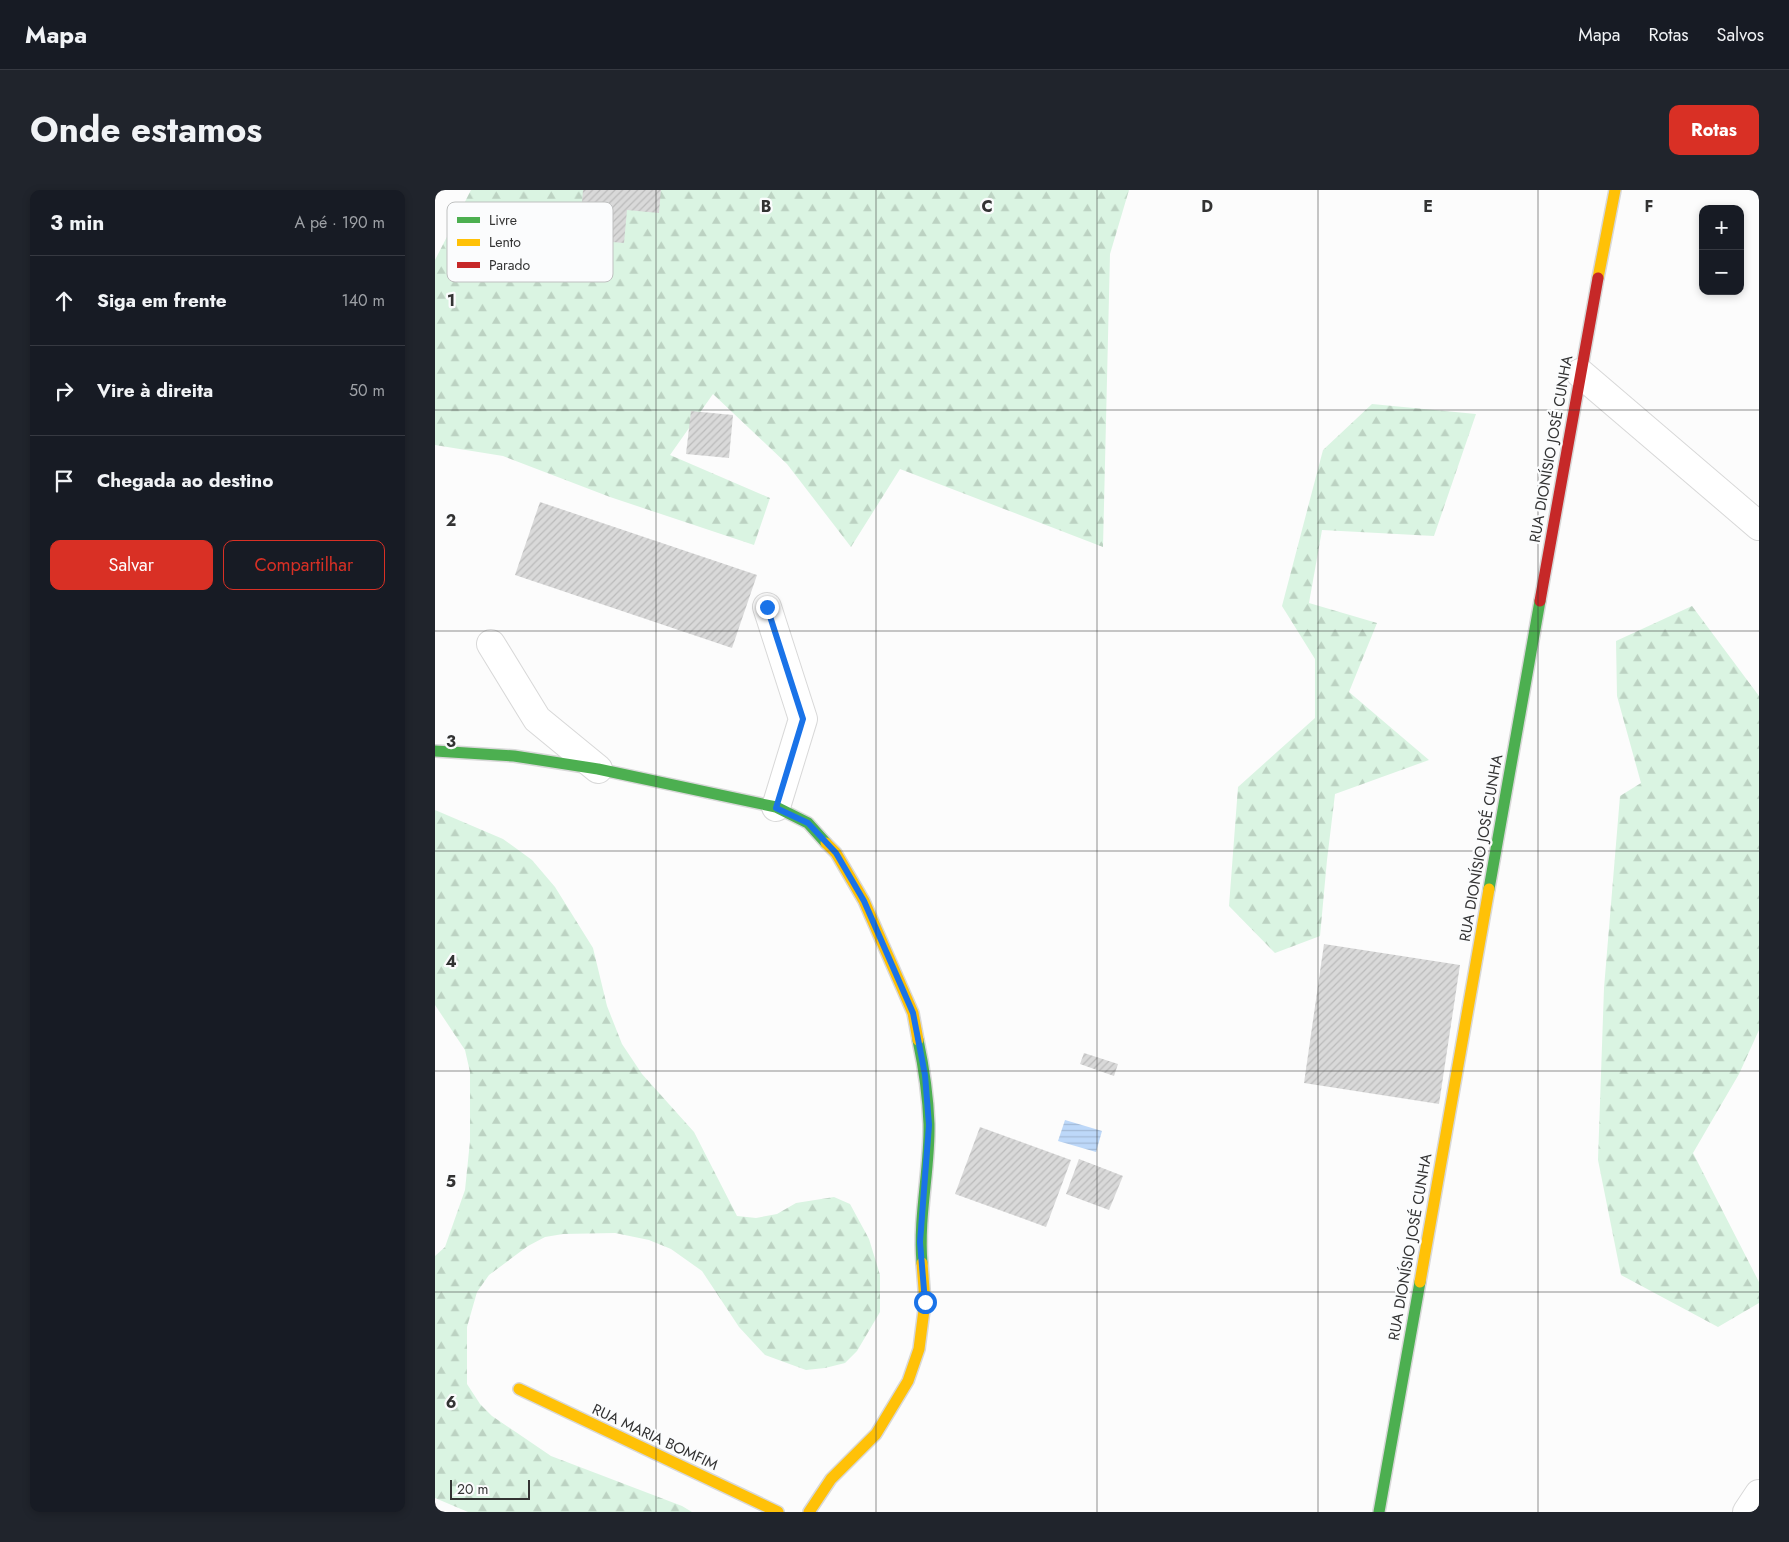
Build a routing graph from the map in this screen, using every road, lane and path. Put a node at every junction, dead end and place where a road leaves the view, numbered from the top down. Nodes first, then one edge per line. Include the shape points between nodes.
1 (1615, 190) edge
2 (1580, 373) junction
3 (1759, 526) edge
4 (767, 607) dead end
5 (491, 644) dead end
6 (435, 751) edge
7 (598, 769) junction
8 (776, 808) junction
9 (519, 1390) dead end
10 (1759, 1494) edge
11 (778, 1512) edge
12 (809, 1512) edge
13 (1379, 1512) edge
14 (1747, 1512) edge

1 - 2 street, RUA DIONÍSIO JOSÉ CUNHA
2 - 3 street
2 - 13 street, RUA DIONÍSIO JOSÉ CUNHA
4 - 8 street via 803,719
5 - 7 street via 537,719
6 - 7 street via 514,756
7 - 8 street
8 - 12 street via 814,829 836,853 864,901 913,1013 925,1075 929,1125 920,1242 925,1302 919,1349 908,1381 876,1434 831,1479
9 - 11 street, RUA MARIA BOMFIM
10 - 14 street

